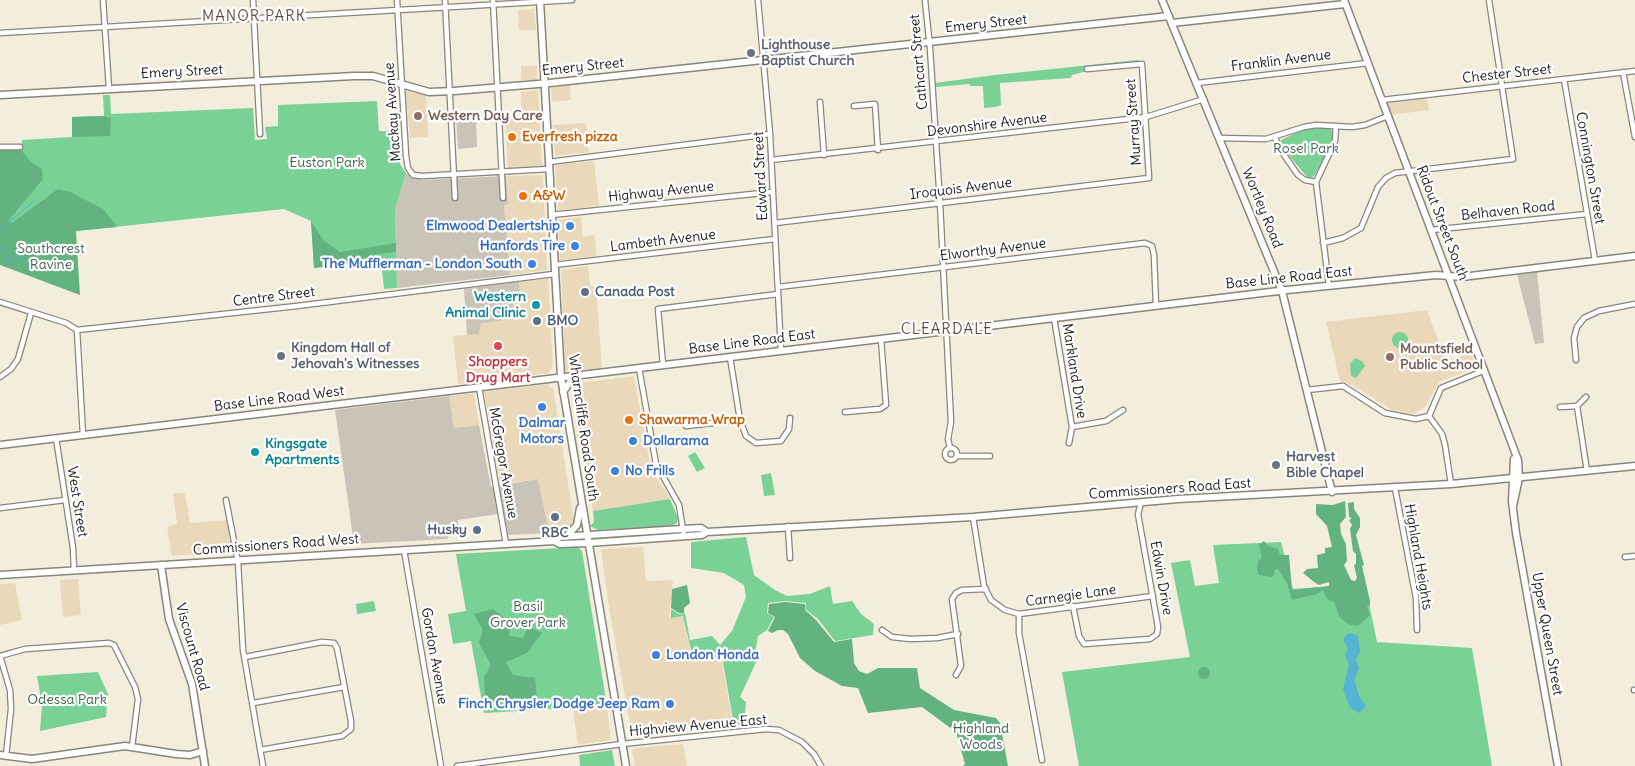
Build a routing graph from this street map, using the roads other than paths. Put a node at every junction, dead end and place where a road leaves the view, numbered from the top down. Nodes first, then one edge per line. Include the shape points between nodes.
1 (103, 0) edge
2 (253, 0) edge
3 (397, 0) edge
4 (445, 0) edge
5 (493, 0) edge
6 (572, 0) edge
7 (758, 0) edge
8 (924, 0) edge
9 (1162, 0) edge
10 (1488, 0) edge
11 (540, 2) edge
12 (1345, 2) edge
13 (493, 6) junction
14 (445, 9) junction
15 (397, 11) junction
16 (1169, 16) junction
17 (254, 18) junction
18 (1172, 23) junction
19 (104, 27) junction
20 (0, 33) edge
21 (930, 43) junction
22 (765, 60) junction
23 (1368, 63) junction
24 (1086, 69) dead end
25 (1635, 71) edge
26 (1623, 72) junction
27 (1564, 79) junction
28 (258, 81) junction
29 (1197, 82) junction
30 (544, 84) junction
31 (402, 85) junction
32 (1503, 86) junction
33 (109, 88) junction
34 (497, 88) junction
35 (451, 91) junction
36 (0, 95) edge
37 (1204, 100) junction
38 (1382, 100) junction
39 (820, 102) dead end
40 (854, 106) dead end
41 (1388, 116) junction
42 (1146, 117) junction
43 (1336, 126) junction
44 (1634, 133) edge
45 (260, 134) dead end
46 (770, 134) junction
47 (1220, 138) junction
48 (1275, 138) junction
49 (937, 142) junction
50 (20, 146) dead end
51 (0, 147) edge
52 (878, 150) junction
53 (824, 155) junction
54 (771, 160) junction
55 (549, 162) junction
56 (549, 169) junction
57 (501, 172) junction
58 (1409, 173) junction
59 (454, 174) junction
60 (1149, 178) joint
61 (1316, 182) junction
62 (772, 192) junction
63 (455, 198) dead end
64 (502, 198) dead end
65 (940, 203) junction
66 (1587, 214) junction
67 (551, 216) junction
68 (775, 223) junction
69 (1431, 230) junction
70 (775, 239) junction
71 (1323, 243) junction
72 (1635, 256) edge
73 (1595, 260) junction
74 (554, 265) junction
75 (944, 267) junction
76 (554, 274) junction
77 (1448, 275) junction
78 (1329, 286) junction
79 (778, 287) junction
80 (1282, 291) junction
81 (778, 294) junction
82 (0, 302) edge
83 (1635, 304) edge
84 (1156, 306) junction
85 (31, 313) junction
86 (1054, 318) junction
87 (77, 330) junction
88 (946, 331) junction
89 (880, 339) junction
90 (781, 351) junction
91 (730, 357) junction
92 (1576, 360) dead end
93 (663, 365) junction
94 (639, 368) junction
95 (1483, 371) junction
96 (575, 376) junction
97 (0, 377) edge
98 (561, 377) junction
99 (479, 386) junction
100 (1306, 390) junction
101 (563, 392) junction
102 (1586, 397) dead end
103 (1577, 406) junction
104 (1560, 407) dead end
105 (1123, 410) dead end
106 (845, 412) dead end
107 (1429, 416) junction
108 (790, 418) dead end
109 (740, 420) junction
110 (686, 426) dead end
111 (1072, 427) junction
112 (83, 435) junction
113 (56, 438) junction
114 (1069, 443) dead end
115 (0, 445) edge
116 (950, 448) junction
117 (957, 456) junction
118 (990, 456) dead end
119 (1635, 466) edge
120 (1587, 471) junction
121 (1517, 478) junction
122 (1451, 484) junction
123 (1395, 488) junction
124 (1332, 492) junction
125 (65, 500) junction
126 (226, 500) dead end
127 (581, 502) junction
128 (1141, 502) junction
129 (0, 508) edge
130 (973, 517) junction
131 (788, 526) junction
132 (684, 533) junction
133 (586, 535) junction
134 (566, 537) junction
135 (554, 541) junction
136 (588, 542) junction
137 (506, 544) junction
138 (404, 550) junction
139 (1635, 556) edge
140 (1625, 557) dead end
141 (790, 558) dead end
142 (238, 562) junction
143 (161, 565) junction
144 (74, 570) junction
145 (0, 575) edge
146 (986, 589) junction
147 (1153, 596) junction
148 (1073, 606) junction
149 (1019, 614) junction
150 (882, 630) dead end
151 (1417, 630) dead end
152 (958, 634) junction
153 (0, 656) edge
154 (245, 657) junction
155 (956, 675) dead end
156 (344, 687) junction
157 (253, 702) junction
158 (622, 744) junction
159 (132, 747) junction
160 (260, 750) junction
161 (203, 751) junction
162 (3, 756) edge
163 (1042, 760) dead end
164 (33, 763) edge
165 (205, 766) edge
166 (263, 766) edge
167 (441, 766) edge
168 (457, 766) edge
169 (626, 766) edge
170 (821, 766) edge
171 (1558, 766) edge

1 - 19 street
2 - 17 street
3 - 15 street, Mackay Avenue
4 - 14 street
5 - 13 street
6 - 11 street
7 - 22 street, Edward Street
8 - 21 street, Cathcart Street
9 - 16 street, Wortley Road
10 - 32 street
11 - 13 street
11 - 30 street, Wharncliffe Road South
12 - 18 street
12 - 23 street, Ridout Street South
13 - 14 street
13 - 34 street
14 - 15 street
14 - 35 street
15 - 17 street
15 - 31 street, Mackay Avenue
16 - 18 street, Wortley Road
16 - 21 street, Emery Street
17 - 19 street
17 - 28 street
18 - 29 street, Wortley Road
19 - 20 street
19 - 33 street
21 - 22 street, Emery Street
21 - 49 street, Cathcart Street
22 - 30 street, Emery Street
22 - 46 street, Edward Street
23 - 29 street, Franklin Avenue
23 - 38 street, Ridout Street South
24 - 42 street, Murray Street via 1142,64
25 - 26 street, Chester Street
26 - 27 street, Chester Street
26 - 44 street
27 - 32 street, Chester Street
27 - 66 street, Connington Street
28 - 31 street, Emery Street via 363,76
28 - 33 street, Emery Street
28 - 45 street
29 - 37 street, Wortley Road
30 - 34 street, Emery Street
30 - 55 street, Wharncliffe Road South
31 - 35 street, Emery Street via 430,92
31 - 59 street, Mackay Avenue via 408,168 413,175
32 - 38 street, Chester Street
32 - 58 street via 1513,158
33 - 36 street, Emery Street
34 - 35 street, Emery Street
34 - 57 street
35 - 59 street
37 - 42 street, Devonshire Avenue
37 - 47 street, Wortley Road
38 - 41 street, Ridout Street South
39 - 53 street
40 - 52 street via 875,104
41 - 43 street via 1365,125
41 - 58 street, Ridout Street South
42 - 49 street, Devonshire Avenue
42 - 60 street, Murray Street
43 - 48 street via 1304,127
43 - 61 street via 1335,141
46 - 54 street, Edward Street
46 - 55 street
47 - 48 street
47 - 80 street, Wortley Road
48 - 61 street via 1298,175
49 - 52 street, Devonshire Avenue
49 - 65 street, Cathcart Street
50 - 51 street
52 - 53 street, Devonshire Avenue
53 - 54 street, Devonshire Avenue
54 - 62 street, Edward Street
55 - 56 street, Wharncliffe Road South
56 - 57 street, Mackay Avenue
56 - 67 street, Wharncliffe Road South
57 - 59 street, Mackay Avenue
57 - 64 street
58 - 69 street, Ridout Street South
58 - 71 street via 1395,173 1378,187 1361,228 1343,238
59 - 63 street
60 - 65 street, Iroquois Avenue
61 - 71 street
62 - 67 street, Highway Avenue
62 - 68 street, Edward Street
65 - 68 street, Iroquois Avenue
65 - 75 street, Cathcart Street
66 - 69 street, Belhaven Road
66 - 73 street, Connington Street
67 - 74 street, Wharncliffe Road South
68 - 70 street, Edward Street
69 - 77 street, Ridout Street South
70 - 74 street, Lambeth Avenue
70 - 79 street, Edward Street
71 - 78 street
72 - 73 street, Base Line Road East
73 - 77 street, Base Line Road East via 1462,277
74 - 76 street, Wharncliffe Road South
75 - 79 street, Elworthy Avenue
75 - 84 street, Elworthy Avenue via 1145,243 1152,246 1154,255
75 - 88 street, Cathcart Street
76 - 87 street, Centre Street
76 - 98 street, Wharncliffe Road South
77 - 78 street, Base Line Road East
77 - 95 street, Ridout Street South
78 - 80 street, Base Line Road East
79 - 81 street, Edward Street
80 - 84 street, Base Line Road East
80 - 100 street, Wortley Road
81 - 90 street, Edward Street
81 - 93 street via 658,309
82 - 85 street
83 - 92 street via 1599,311 1584,318 1574,338
84 - 86 street, Base Line Road East
85 - 87 street via 66,323
85 - 97 street via 18,359
86 - 88 street, Base Line Road East
86 - 111 street, Markland Drive
87 - 112 street
88 - 89 street, Base Line Road East
88 - 116 street
89 - 90 street, Base Line Road East
89 - 106 street via 886,405
90 - 91 street, Base Line Road East
91 - 93 street, Base Line Road East
91 - 109 street
93 - 94 street, Base Line Road East
94 - 96 street, Base Line Road East
94 - 132 street via 656,464 679,505
95 - 107 street via 1441,388
95 - 121 street, Ridout Street South via 1515,456
96 - 98 street, Base Line Road East
96 - 101 street
98 - 99 street, Base Line Road West
98 - 101 street, Wharncliffe Road South
99 - 112 street, Base Line Road West
99 - 137 street, McGregor Avenue
100 - 107 street via 1343,386 1385,413 1416,419
100 - 124 street, Wortley Road
101 - 127 street, Wharncliffe Road South
102 - 103 street
103 - 104 street
103 - 120 street
105 - 111 street, Markland Drive via 1106,421
107 - 122 street via 1442,434
108 - 109 street via 789,429 781,441 756,444 746,436
109 - 110 street
111 - 114 street, Markland Drive
112 - 113 street, Base Line Road West
113 - 115 street, Base Line Road West
113 - 125 street, West Street
116 - 117 street
116 - 117 street via 945,452 946,458 952,460
117 - 118 street
119 - 120 street, Commissioners Road East
120 - 121 street, Commissioners Road East
121 - 122 street, Commissioners Road East
121 - 171 street, Upper Queen Street via 1513,506 1516,534
122 - 123 street, Commissioners Road East
123 - 124 street, Commissioners Road East
123 - 151 street, Highland Heights via 1416,598
124 - 128 street, Commissioners Road East
125 - 129 street
125 - 144 street, West Street
126 - 142 street
127 - 133 street, Wharncliffe Road South
127 - 134 street via 577,525
128 - 130 street, Commissioners Road East
128 - 147 street, Edwin Drive via 1138,514
130 - 131 street, Commissioners Road East
130 - 146 street
131 - 132 street, Commissioners Road East via 702,535
131 - 141 street
132 - 133 street, Commissioners Road East
132 - 136 street, Commissioners Road East
133 - 134 street, Commissioners Road West
133 - 136 street, Wharncliffe Road South
134 - 135 street, Commissioners Road West
135 - 136 street, Commissioners Road West via 560,544
135 - 137 street, Commissioners Road West
136 - 158 street, Wharncliffe Road South
137 - 138 street, Commissioners Road West
138 - 142 street, Commissioners Road West
138 - 167 street, Gordon Avenue
139 - 140 street
142 - 143 street, Commissioners Road West
142 - 154 street
143 - 144 street, Commissioners Road West
143 - 161 street, Viscount Road via 168,619 192,684
144 - 145 street, Commissioners Road West
146 - 149 street, Carnegie Lane via 991,600
146 - 152 street via 962,590 952,599
147 - 148 street, Carnegie Lane
147 - 148 street, Edwin Drive via 1157,634 1150,639 1126,642 1084,644 1079,636
148 - 149 street, Carnegie Lane
149 - 163 street via 1019,633
150 - 152 street via 892,637 911,639
152 - 155 street via 961,666
153 - 159 street via 25,649 114,645 135,686 138,699
153 - 162 street via 11,706
154 - 156 street via 329,642 337,648
154 - 157 street
156 - 157 street
156 - 160 street via 351,722 347,733
157 - 160 street
158 - 168 street, Highview Avenue East
158 - 169 street, Wharncliffe Road South
158 - 170 street, Highview Avenue East via 772,730 802,742
159 - 161 street via 183,754
159 - 164 street via 111,746
160 - 166 street
161 - 165 street, Viscount Road
162 - 164 street

